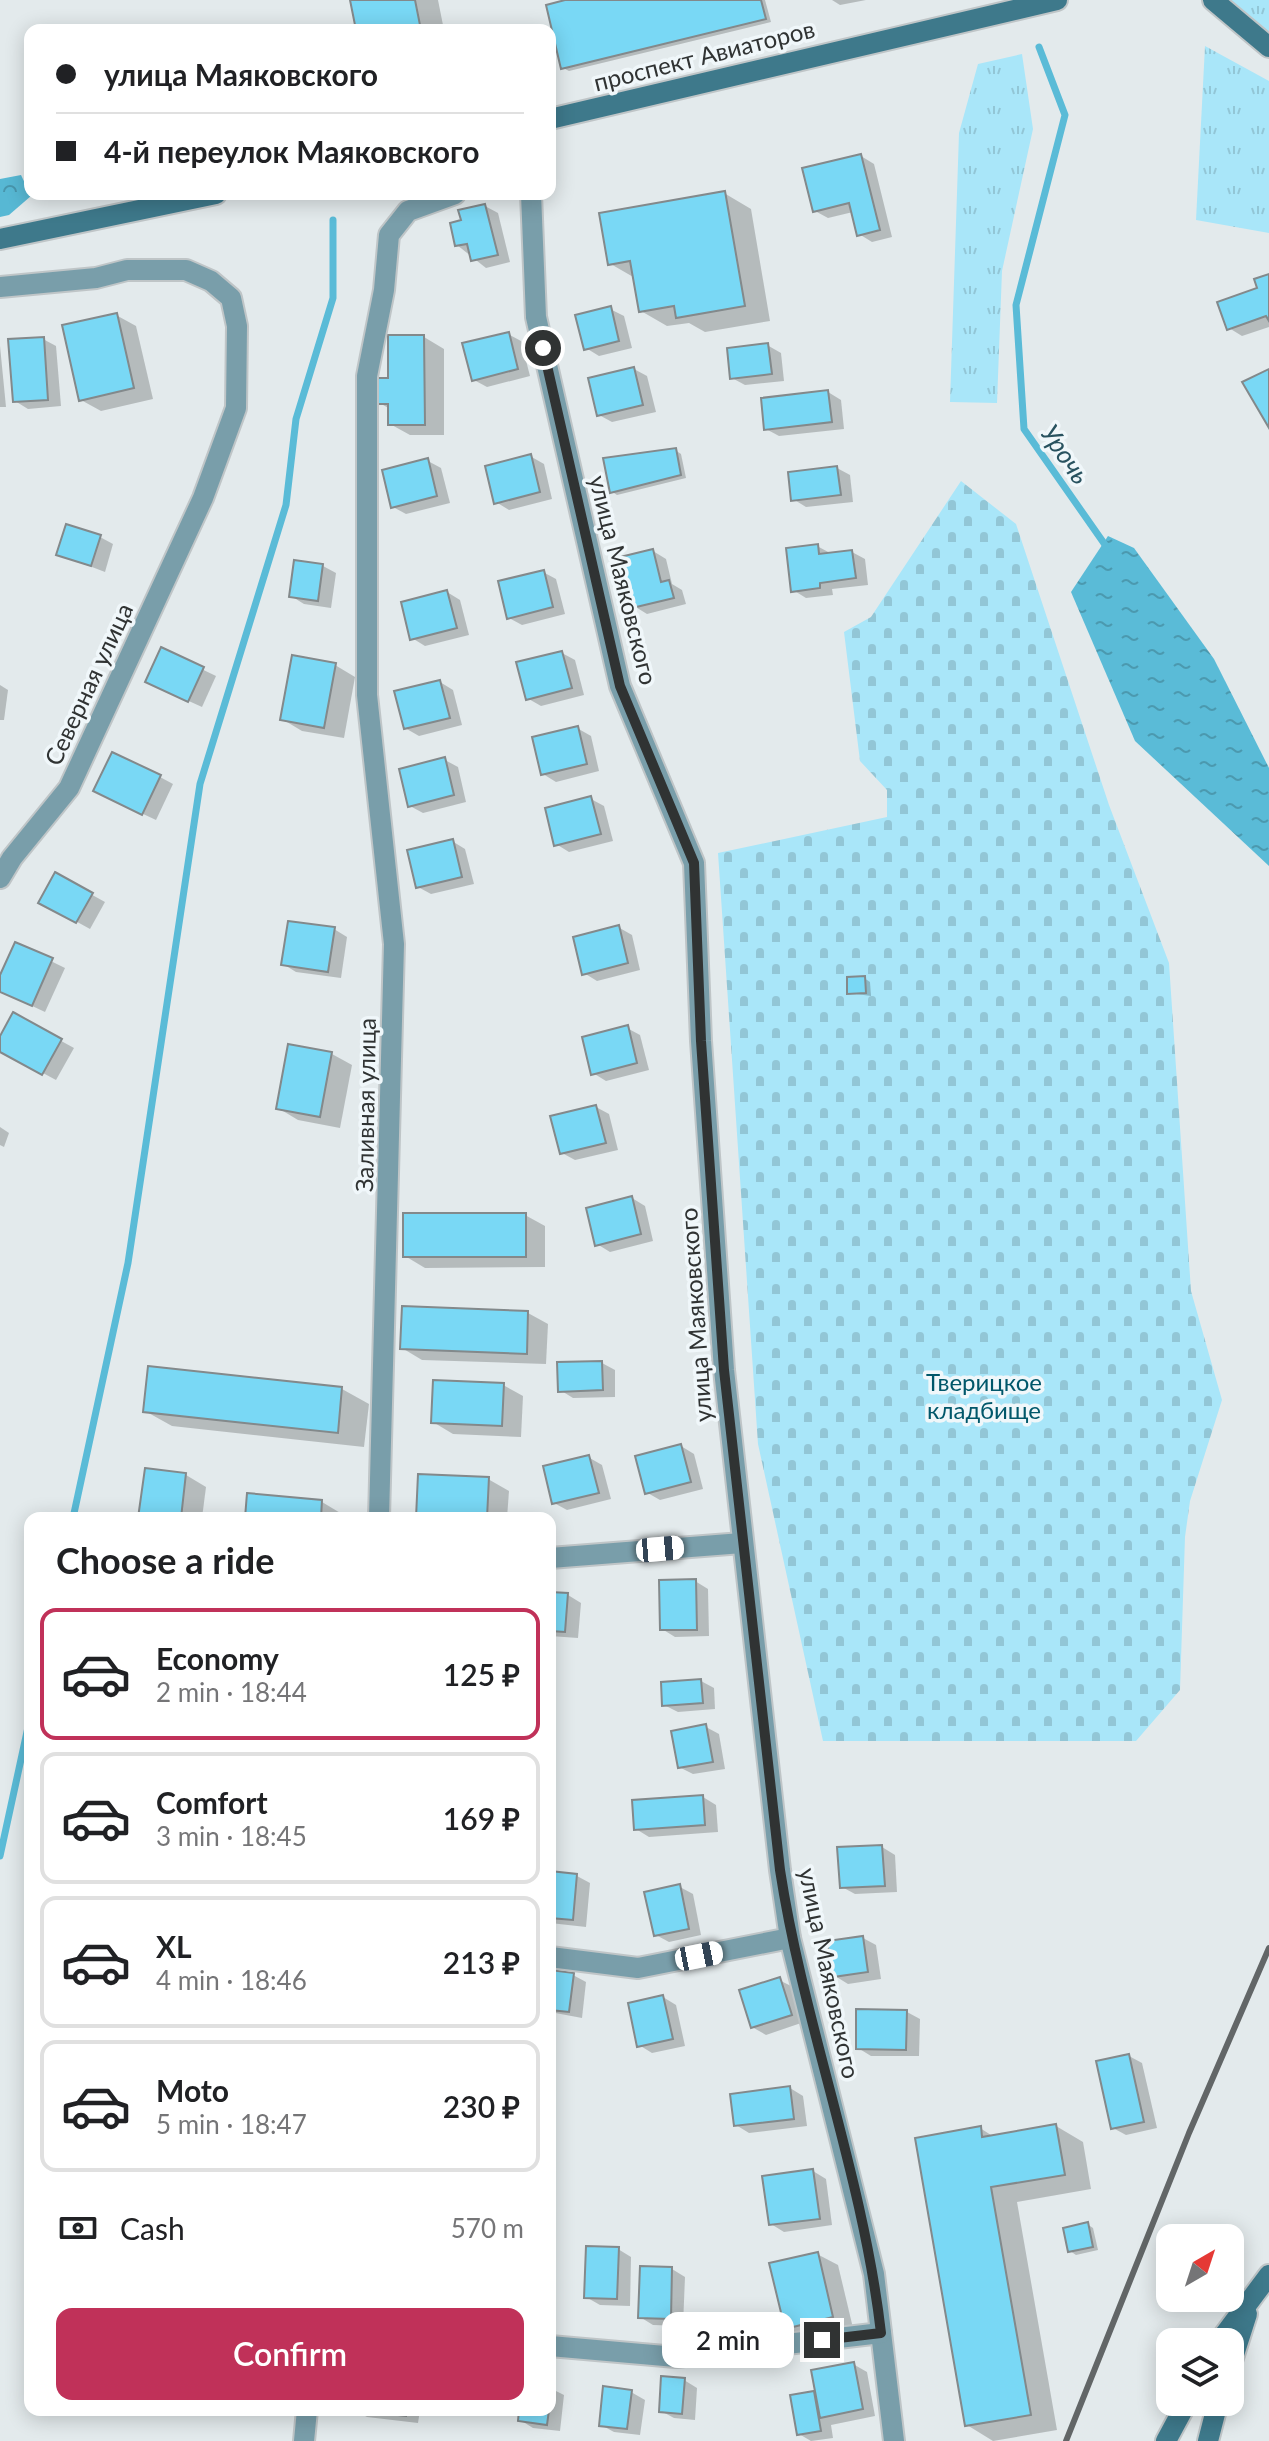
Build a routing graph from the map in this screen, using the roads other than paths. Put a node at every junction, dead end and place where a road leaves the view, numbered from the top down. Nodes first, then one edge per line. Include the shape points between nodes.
1 (1057, 0) edge
2 (1213, 0) edge
3 (1269, 47) edge
4 (556, 118) edge
5 (187, 200) edge
6 (438, 200) edge
7 (531, 200) edge
8 (0, 239) edge
9 (0, 287) edge
10 (0, 878) edge
11 (379, 1512) edge
12 (742, 1543) junction
13 (556, 1558) edge
14 (790, 1938) junction
15 (556, 1958) edge
16 (1269, 2275) edge
17 (1250, 2303) junction
18 (1230, 2328) edge
19 (1242, 2328) edge
20 (881, 2333) junction
21 (556, 2347) edge
22 (306, 2416) edge
23 (1179, 2416) edge
24 (1214, 2416) edge
25 (304, 2441) edge
26 (894, 2441) edge
27 (1166, 2441) edge
28 (1208, 2441) edge

1 - 4 street, проспект Авиаторов
2 - 3 street
5 - 8 street
6 - 11 street, Заливная улица via 408,211 389,235 367,376 367,695 394,944
7 - 12 street, улица Маяковского via 536,317 620,686 694,863 723,1354
9 - 10 street, Северная улица via 127,270 186,270 231,298 237,326 236,408 203,498 69,788
12 - 13 street
12 - 14 street, улица Маяковского
14 - 15 street via 638,1968
14 - 20 street, улица Маяковского via 874,2274
16 - 17 street
17 - 18 street
17 - 19 street
20 - 21 street via 676,2357
20 - 26 street, улица Маяковского
22 - 25 street
23 - 27 street
24 - 28 street

